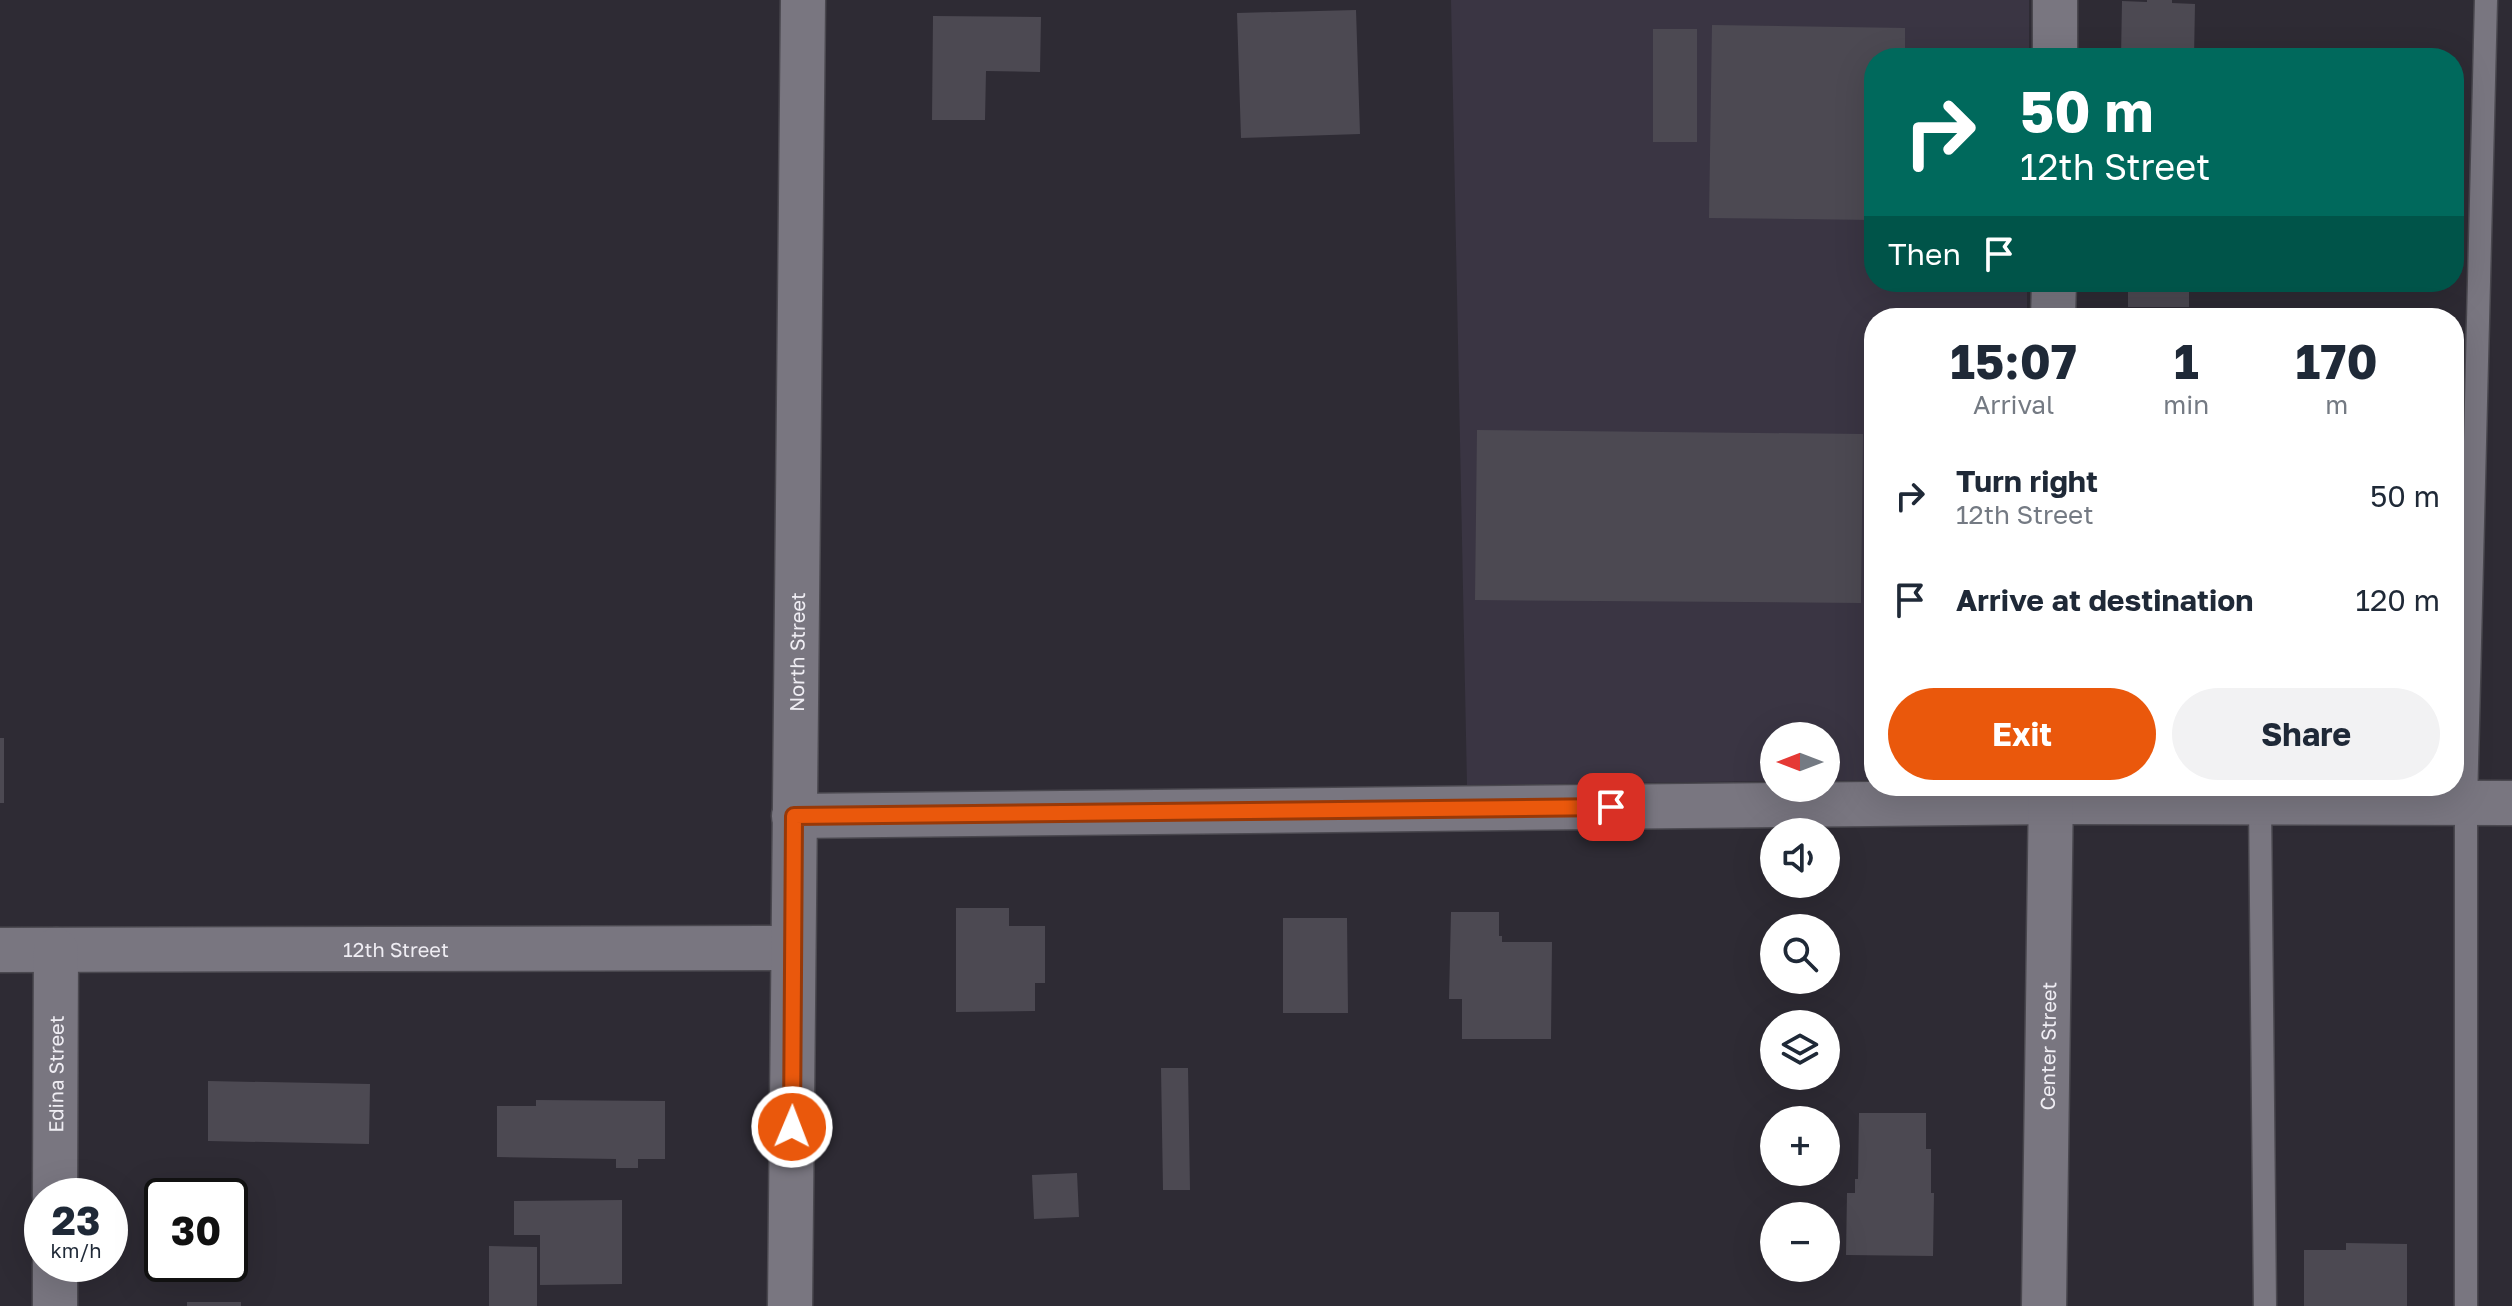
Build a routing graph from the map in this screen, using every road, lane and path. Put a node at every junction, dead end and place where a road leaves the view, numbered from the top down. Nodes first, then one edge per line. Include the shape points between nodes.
1 (803, 0) edge
2 (2055, 0) edge
3 (2486, 0) edge
4 (2055, 48) edge
5 (1936, 796) edge
6 (2050, 796) edge
7 (2102, 796) edge
8 (2260, 802) junction
9 (2466, 803) junction
10 (2512, 803) edge
11 (794, 816) junction
12 (793, 948) junction
13 (0, 950) edge
14 (56, 950) junction
15 (55, 1178) edge
16 (55, 1282) edge
17 (55, 1306) edge
18 (790, 1306) edge
19 (2044, 1306) edge
20 (2265, 1306) edge
21 (2466, 1306) edge

1 - 11 street, North Street
2 - 4 street
3 - 9 lane
5 - 11 street
6 - 19 street, Center Street
7 - 8 street
8 - 9 street
8 - 20 lane
9 - 10 street
9 - 21 lane
11 - 12 street, North Street
12 - 14 street, 12th Street
12 - 18 street, North Street
13 - 14 street, 12th Street
14 - 15 street, Edina Street
16 - 17 street

